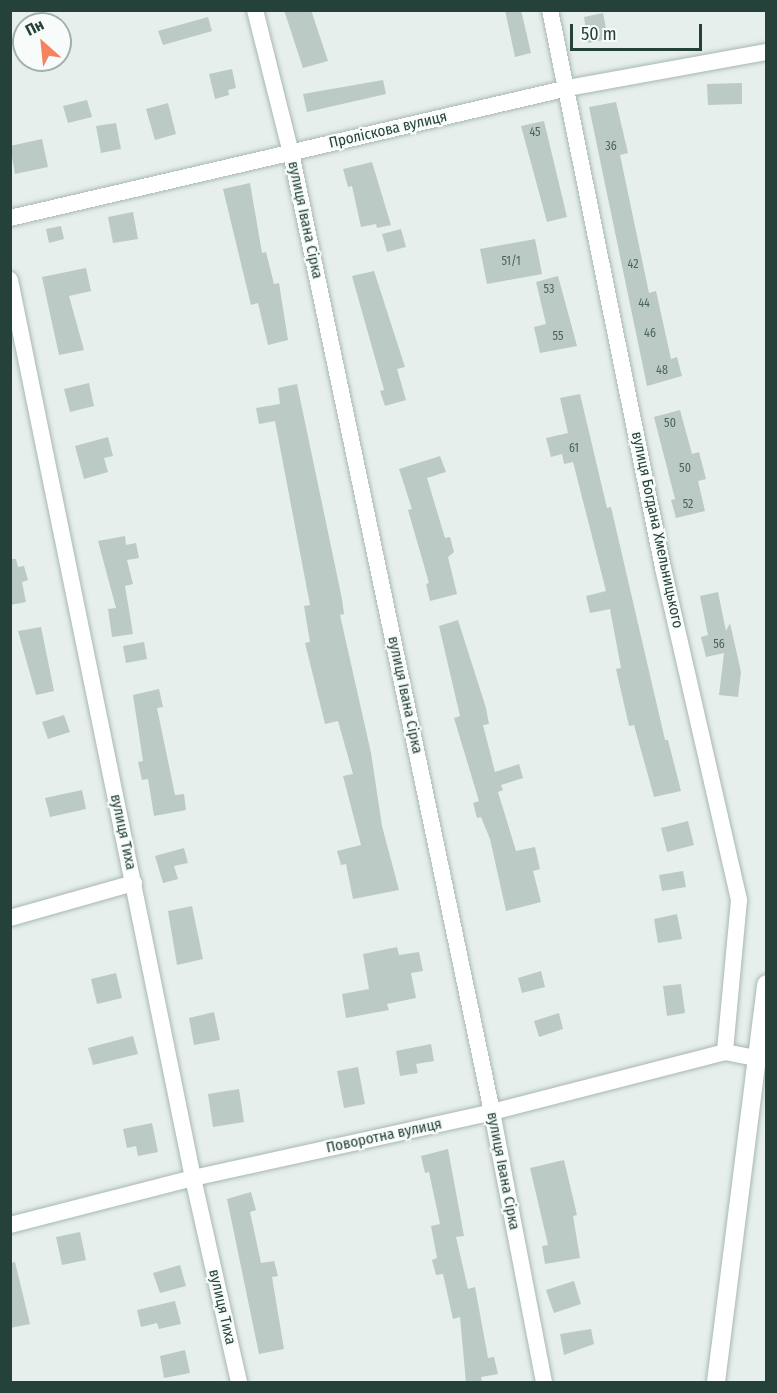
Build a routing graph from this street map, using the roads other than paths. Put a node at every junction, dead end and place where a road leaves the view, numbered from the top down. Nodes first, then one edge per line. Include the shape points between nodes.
1 (255, 10) edge
2 (550, 10) edge
3 (766, 52) edge
4 (568, 88) junction
5 (291, 153) junction
6 (10, 218) edge
7 (10, 280) edge
8 (134, 883) junction
9 (10, 918) edge
10 (766, 984) edge
11 (725, 1052) junction
12 (757, 1058) junction
13 (492, 1112) junction
14 (193, 1178) junction
15 (10, 1225) edge
16 (239, 1383) edge
17 (544, 1383) edge
18 (716, 1383) edge

1 - 5 street, вулиця Івана Сірка
2 - 4 street, вулиця Богдана Хмельницького
3 - 4 street, Проліскова вулиця
4 - 5 street, Проліскова вулиця
4 - 11 street, вулиця Богдана Хмельницького via 663,568 739,900
5 - 6 street, Проліскова вулиця
5 - 13 street, вулиця Івана Сірка
7 - 8 street, вулиця Тиха
8 - 9 street
8 - 14 street, вулиця Тиха
10 - 12 street
11 - 12 street, Поворотна вулиця
11 - 13 street, Поворотна вулиця
12 - 18 street
13 - 14 street, Поворотна вулиця
13 - 17 street, вулиця Івана Сірка
14 - 15 street, Поворотна вулиця
14 - 16 street, вулиця Тиха

